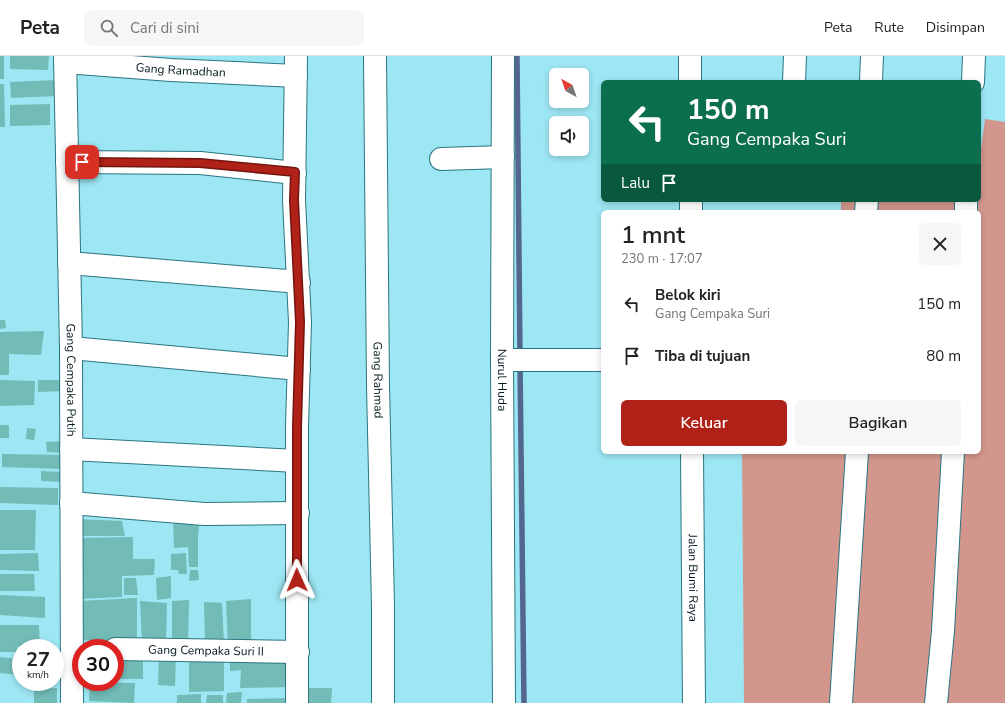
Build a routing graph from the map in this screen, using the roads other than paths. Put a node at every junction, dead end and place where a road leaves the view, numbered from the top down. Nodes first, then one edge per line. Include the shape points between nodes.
1 (374, 56) edge
2 (503, 56) edge
3 (690, 56) edge
4 (795, 56) edge
5 (872, 56) edge
6 (974, 56) edge
7 (65, 59) edge
8 (296, 66) edge
9 (690, 80) edge
10 (794, 80) edge
11 (871, 80) edge
12 (972, 80) edge
13 (503, 157) junction
14 (441, 159) dead end
15 (67, 162) junction
16 (295, 172) junction
17 (69, 264) junction
18 (299, 282) junction
19 (71, 348) junction
20 (502, 360) junction
21 (601, 360) edge
22 (299, 369) junction
23 (71, 449) junction
24 (692, 454) edge
25 (857, 454) edge
26 (952, 454) edge
27 (297, 461) junction
28 (71, 503) junction
29 (298, 513) junction
30 (77, 639) edge
31 (124, 649) edge
32 (298, 652) junction
33 (73, 691) edge
34 (72, 703) edge
35 (297, 703) edge
36 (383, 703) edge
37 (504, 703) edge
38 (694, 703) edge
39 (841, 703) edge
40 (936, 703) edge

1 - 36 street, Gang Rahmad
2 - 13 street, Nurul Huda
3 - 9 street
4 - 10 street
5 - 11 street
6 - 12 street
7 - 8 street, Gang Ramadhan via 171,70
7 - 15 street, Gang Cempaka Putih
8 - 16 street
13 - 14 street
13 - 20 street, Nurul Huda
15 - 16 street via 200,163
15 - 17 street, Gang Cempaka Putih
16 - 18 street via 294,200
17 - 18 street
17 - 19 street, Gang Cempaka Putih
18 - 22 street
19 - 22 street
19 - 23 street, Gang Cempaka Putih
20 - 21 street
20 - 37 street, Nurul Huda
22 - 27 street
23 - 27 street
23 - 28 street, Gang Cempaka Putih
24 - 38 street, Jalan Bumi Raya
25 - 39 street
26 - 40 street via 943,631
27 - 29 street
28 - 29 street via 204,514
28 - 30 street, Gang Cempaka Putih
29 - 32 street
31 - 32 street, Gang Cempaka Suri II
32 - 35 street
33 - 34 street, Gang Cempaka Putih

